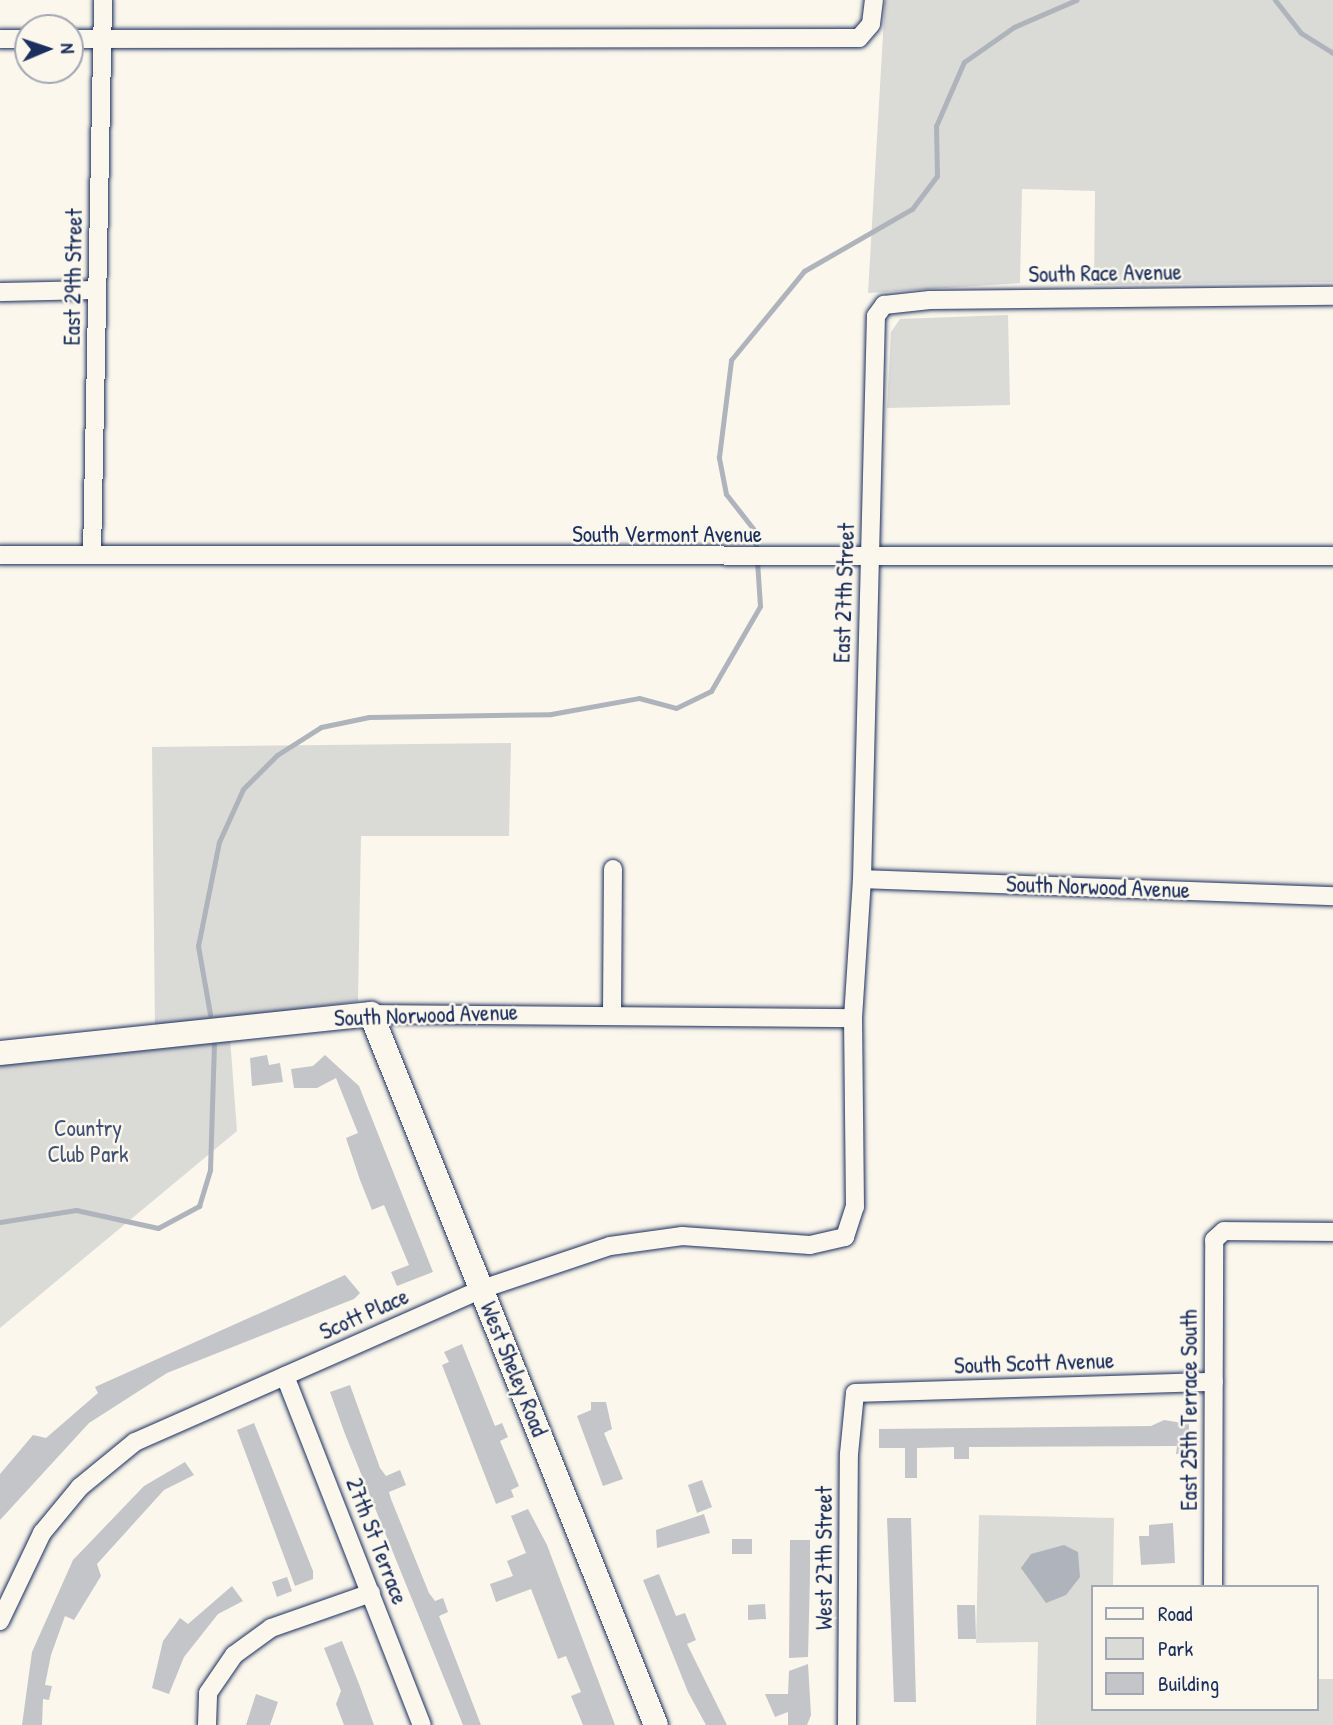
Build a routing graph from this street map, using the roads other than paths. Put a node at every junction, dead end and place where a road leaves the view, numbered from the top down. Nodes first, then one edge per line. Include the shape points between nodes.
1 (103, 0) edge
2 (874, 0) edge
3 (84, 39) edge
4 (102, 39) junction
5 (97, 290) junction
6 (0, 292) edge
7 (1333, 296) edge
8 (881, 309) joint
9 (0, 555) edge
10 (92, 555) junction
11 (1333, 556) edge
12 (870, 559) junction
13 (613, 869) dead end
14 (862, 879) junction
15 (1333, 896) edge
16 (612, 1012) junction
17 (371, 1014) junction
18 (853, 1018) junction
19 (0, 1054) edge
20 (1333, 1232) edge
21 (845, 1237) joint
22 (482, 1289) junction
23 (285, 1376) junction
24 (1214, 1382) junction
25 (855, 1393) joint
26 (1213, 1585) edge
27 (371, 1593) junction
28 (0, 1621) edge
29 (207, 1725) edge
30 (422, 1725) edge
31 (656, 1725) edge
32 (847, 1725) edge

1 - 4 street, East 29th Street
2 - 4 street via 865,35
3 - 4 street
4 - 5 street, East 29th Street
5 - 6 street
5 - 10 street, East 29th Street
7 - 8 street, South Race Avenue via 930,300
8 - 12 street, East 27th Street
9 - 10 street, South Vermont Avenue
10 - 12 street, South Vermont Avenue
11 - 12 street, South Vermont Avenue
12 - 14 street, East 27th Street
13 - 16 street
14 - 15 street, South Norwood Avenue
14 - 18 street, East 27th Street
16 - 17 street, South Norwood Avenue
16 - 18 street, South Norwood Avenue
17 - 19 street, South Norwood Avenue
17 - 22 street, West Sheley Road
18 - 21 street, East 27th Street via 855,1207
20 - 24 street, East 25th Terrace South via 1218,1234
21 - 22 street, Scott Place via 810,1245 642,1238
22 - 23 street, Scott Place
22 - 31 street, West Sheley Road
23 - 27 street, 27th St Terrace
23 - 28 street, Scott Place via 135,1442 80,1487 42,1533
24 - 25 street, South Scott Avenue
24 - 26 street, East 25th Terrace South
25 - 32 street, West 27th Street via 849,1454
27 - 29 street via 271,1628 234,1655 208,1693
27 - 30 street, 27th St Terrace

